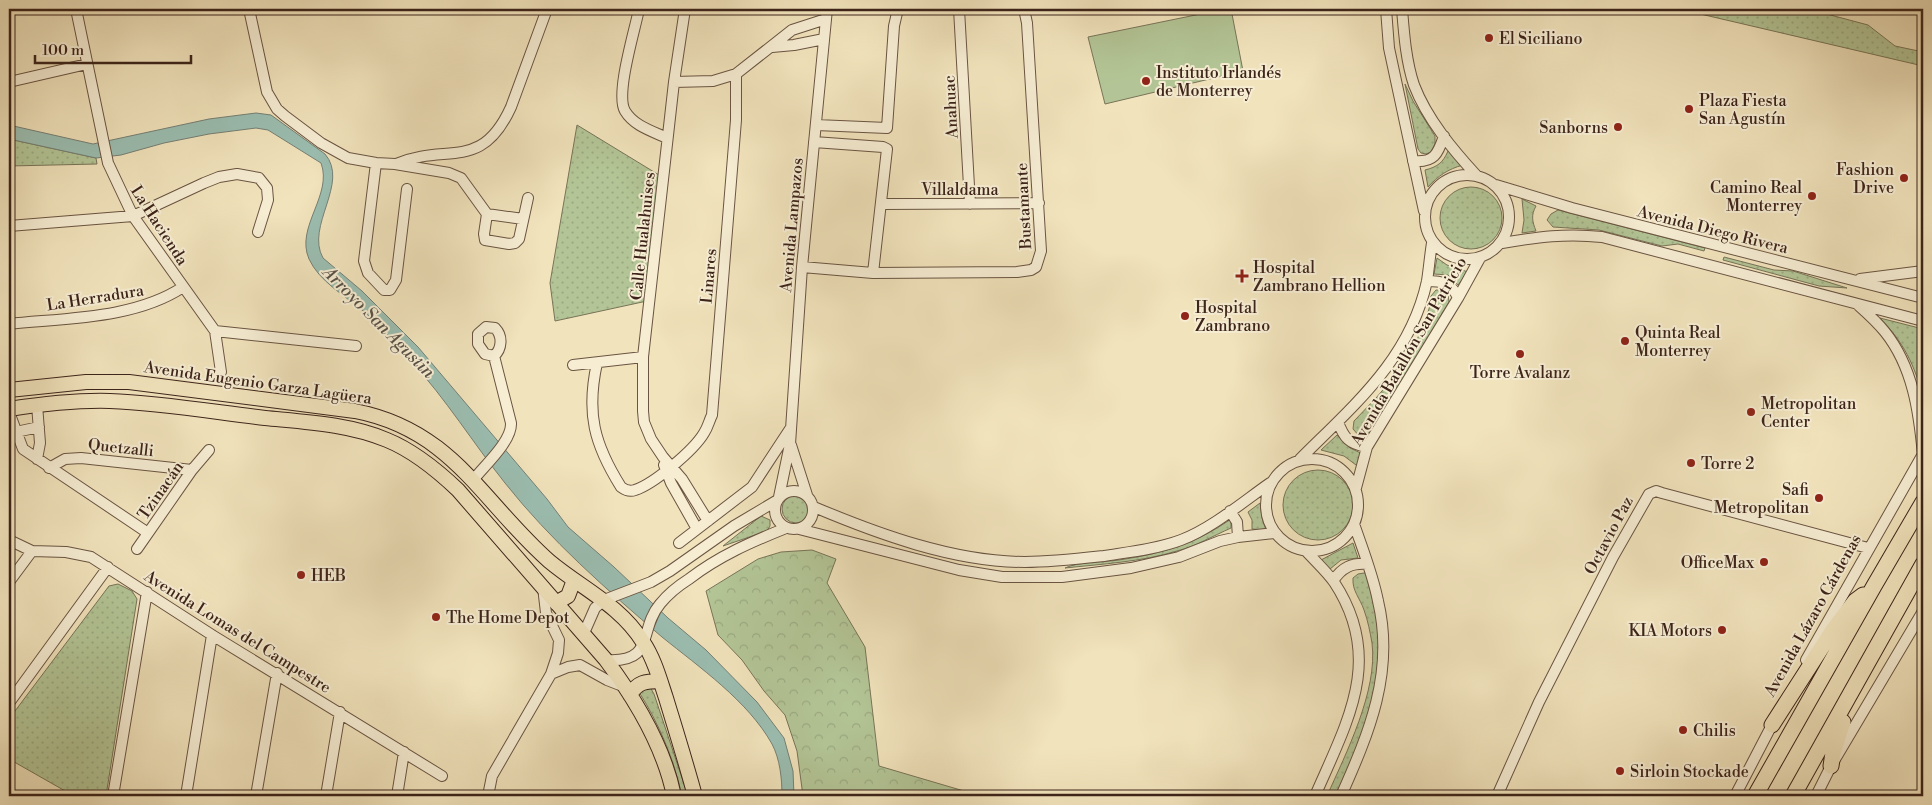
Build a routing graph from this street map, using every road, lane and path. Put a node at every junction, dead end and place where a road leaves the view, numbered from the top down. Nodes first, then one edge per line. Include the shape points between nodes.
1 (76, 9) edge
2 (249, 9) edge
3 (547, 9) edge
4 (639, 9) edge
5 (900, 9) edge
6 (959, 9) edge
7 (1024, 9) edge
8 (1386, 9) edge
9 (1402, 9) edge
10 (687, 10) edge
11 (826, 14) edge
12 (824, 39) junction
13 (772, 47) junction
14 (87, 64) junction
15 (736, 74) junction
16 (9, 82) edge
17 (674, 82) junction
18 (816, 125) junction
19 (1444, 136) junction
20 (667, 138) junction
21 (814, 142) junction
22 (1413, 161) junction
23 (376, 163) junction
24 (395, 164) junction
25 (1477, 176) junction
26 (1496, 185) junction
27 (407, 189) dead end
28 (528, 198) dead end
29 (1039, 203) junction
30 (882, 204) junction
31 (970, 204) junction
32 (1424, 213) junction
33 (487, 214) junction
34 (132, 216) junction
35 (523, 219) junction
36 (9, 226) edge
37 (258, 232) dead end
38 (1502, 242) junction
39 (1432, 243) junction
40 (1480, 258) junction
41 (802, 268) junction
42 (1923, 271) edge
43 (873, 273) junction
44 (1853, 280) junction
45 (1427, 281) junction
46 (183, 287) junction
47 (1458, 298) junction
48 (1923, 298) edge
49 (1857, 304) junction
50 (1923, 321) edge
51 (9, 324) edge
52 (215, 331) junction
53 (356, 346) dead end
54 (494, 356) dead end
55 (643, 357) junction
56 (597, 363) junction
57 (573, 365) dead end
58 (221, 372) dead end
59 (161, 386) junction
60 (9, 390) edge
61 (37, 405) junction
62 (160, 405) junction
63 (9, 411) edge
64 (1338, 422) junction
65 (39, 427) junction
66 (791, 428) junction
67 (16, 432) junction
68 (790, 444) junction
69 (1367, 447) junction
70 (209, 450) dead end
71 (1923, 454) edge
72 (37, 459) junction
73 (1300, 459) junction
74 (49, 468) junction
75 (669, 469) junction
76 (192, 470) junction
77 (474, 479) junction
78 (1270, 482) junction
79 (1356, 488) junction
80 (807, 495) junction
81 (778, 499) junction
82 (1923, 502) edge
83 (814, 507) junction
84 (1230, 511) junction
85 (708, 520) junction
86 (1354, 524) junction
87 (786, 528) junction
88 (697, 529) junction
89 (799, 529) junction
90 (148, 532) junction
91 (1275, 533) junction
92 (1238, 537) junction
93 (9, 540) edge
94 (679, 543) dead end
95 (1868, 548) junction
96 (137, 549) dead end
97 (1306, 550) junction
98 (32, 551) junction
99 (1368, 564) junction
100 (1923, 564) edge
101 (108, 567) junction
102 (574, 580) junction
103 (1333, 581) junction
104 (9, 582) edge
105 (543, 586) junction
106 (1874, 586) junction
107 (147, 592) junction
108 (604, 600) junction
109 (556, 603) junction
110 (1923, 611) edge
111 (584, 633) junction
112 (212, 635) junction
113 (644, 642) junction
114 (1872, 654) junction
115 (606, 660) junction
116 (277, 673) junction
117 (550, 674) junction
118 (660, 681) junction
119 (628, 691) junction
120 (9, 703) edge
121 (340, 712) junction
122 (1772, 725) junction
123 (404, 752) junction
124 (1832, 766) junction
125 (442, 776) dead end
126 (9, 793) edge
127 (14, 796) edge
128 (113, 796) edge
129 (186, 796) edge
130 (256, 796) edge
131 (326, 796) edge
132 (397, 796) edge
133 (488, 796) edge
134 (674, 796) edge
135 (695, 796) edge
136 (1315, 796) edge
137 (1341, 796) edge
138 (1497, 796) edge
139 (1735, 796) edge
140 (1755, 796) edge
141 (1792, 796) edge
142 (1816, 796) edge

1 - 14 street, La Hacienda
2 - 23 street via 265,86 277,109 332,150 348,158
3 - 24 street via 511,107 491,138 463,152 421,156
4 - 20 street via 622,87 622,103 635,122
5 - 18 street via 894,26 887,128
6 - 31 street, Anahuac
7 - 29 street, Bustamante
8 - 22 street via 1389,48
9 - 19 street via 1414,84
10 - 17 street, Calle Hualahuises
11 - 12 street, Avenida Lampazos
11 - 13 street via 792,30
12 - 13 street
12 - 18 street, Avenida Lampazos
13 - 15 street
14 - 16 street
14 - 34 street, La Hacienda via 108,163
15 - 17 street via 713,81
15 - 75 street, Linares via 736,120 712,415 704,434
17 - 20 street, Calle Hualahuises
18 - 21 street, Avenida Lampazos
19 - 22 street via 1440,150 1431,159
19 - 25 street
20 - 55 street, Calle Hualahuises
21 - 30 street via 887,149
21 - 41 street, Avenida Lampazos
22 - 32 street
23 - 24 street
23 - 27 street via 364,261 368,273 384,290 390,290 396,280
24 - 33 street via 461,178
25 - 26 street
25 - 32 street via 1450,178 1430,195
26 - 38 street via 1508,204 1510,216
26 - 44 street, Avenida Diego Rivera via 1572,208
28 - 35 street
29 - 31 street, Villaldama
29 - 43 street, Bustamante via 1040,258 1031,270
30 - 31 street, Villaldama
30 - 43 street
32 - 39 street via 1425,228
33 - 35 street
33 - 35 street via 484,236 490,242 517,242
34 - 36 street
34 - 37 street via 204,182 243,174 258,178 267,188 268,200
34 - 46 street, La Hacienda
38 - 40 street via 1496,250
38 - 49 street via 1545,235 1602,237
39 - 40 street via 1443,253 1454,257
39 - 45 street, Avenida Batallón San Patricio
40 - 47 street, Avenida Batallón San Patricio
41 - 43 street, Bustamante
41 - 66 street, Avenida Lampazos
42 - 44 street
44 - 48 street, Avenida Diego Rivera
45 - 47 street via 1448,284
45 - 64 street, Avenida Batallón San Patricio via 1413,324 1391,363
46 - 51 street, La Herradura via 157,301 108,313
46 - 52 street, La Hacienda
47 - 69 street, Avenida Batallón San Patricio
49 - 50 street
49 - 71 street via 1885,332 1902,360 1915,395
52 - 53 street
52 - 58 street
54 - 77 street via 512,430
55 - 56 street
55 - 75 street, Calle Hualahuises via 644,422
56 - 57 street
56 - 75 street, Linares via 591,396 593,422 596,436 621,487 636,490
59 - 60 main road, Avenida Eugenio Garza Lagüera via 86,382
59 - 62 main road via 157,397
59 - 77 main road, Avenida Eugenio Garza Lagüera via 368,413 415,432
61 - 62 main road, Avenida Eugenio Garza Lagüera via 109,401
61 - 63 main road, Avenida Eugenio Garza Lagüera
61 - 65 street
62 - 105 main road, Avenida Eugenio Garza Lagüera via 339,426 388,440 440,473
63 - 67 street
64 - 69 street via 1345,439
64 - 73 street, Avenida Batallón San Patricio
65 - 67 street
65 - 72 street
66 - 68 street, Avenida Lampazos
66 - 85 street via 752,487
67 - 72 street via 23,449
68 - 80 street, Avenida Lampazos
68 - 81 street, Avenida Lampazos
69 - 79 street, Avenida Batallón San Patricio
70 - 76 street, Tzinacán
71 - 95 street, Avenida Lázaro Cárdenas
72 - 74 street
73 - 78 street via 1278,472
73 - 79 street via 1330,463 1339,468
74 - 76 street, Quetzalli via 65,459 80,458
74 - 90 street
75 - 85 street, Calle Hualahuises
75 - 88 street, Calle Hualahuises
76 - 90 street, Tzinacán
77 - 102 main road, Avenida Eugenio Garza Lagüera via 532,544
78 - 84 street
78 - 91 street via 1266,509 1269,526
79 - 86 street via 1358,507
80 - 81 street via 792,490
80 - 83 street
81 - 87 street via 774,510 776,518
81 - 108 street via 670,571
82 - 106 highway
83 - 84 street via 932,548 967,556 1024,562 1119,554 1164,545 1182,540
83 - 89 street via 807,525
84 - 92 street via 1238,522
85 - 88 street
86 - 97 street via 1336,544
86 - 99 street
87 - 89 street
87 - 113 street via 721,557 677,587 655,610
88 - 94 street
89 - 92 street via 967,571 1034,577 1062,577 1131,568 1179,557
90 - 96 street, Tzinacán
91 - 92 street
91 - 97 street via 1284,541
93 - 98 street, Avenida Lomas del Campestre
95 - 122 street, Avenida Lázaro Cárdenas
95 - 138 street, Octavio Paz via 1656,491 1649,494 1539,702
97 - 103 street
98 - 101 street, Avenida Lomas del Campestre via 80,554
98 - 104 street
99 - 103 street via 1344,568
99 - 137 street via 1381,618 1382,674 1369,730
100 - 114 highway
101 - 107 street, Avenida Lomas del Campestre
101 - 120 street
102 - 108 main road, Avenida Eugenio Garza Lagüera
102 - 109 main road via 568,596
103 - 136 street via 1353,618 1357,634 1358,686 1347,723
105 - 109 main road, Avenida Eugenio Garza Lagüera
105 - 117 street via 546,613 559,640 558,654
106 - 122 highway via 1846,613
106 - 140 highway
107 - 112 street, Avenida Lomas del Campestre
107 - 128 street
108 - 111 street via 596,608
108 - 113 main road, Avenida Eugenio Garza Lagüera
109 - 111 main road, Avenida Eugenio Garza Lagüera
110 - 124 street
111 - 115 main road, Avenida Eugenio Garza Lagüera
112 - 116 street, Avenida Lomas del Campestre
112 - 129 street
113 - 115 street via 631,658
113 - 118 main road, Avenida Eugenio Garza Lagüera
114 - 124 highway via 1837,737
114 - 141 highway
115 - 119 main road, Avenida Eugenio Garza Lagüera
116 - 121 street, Avenida Lomas del Campestre
116 - 130 street
117 - 119 street via 580,665
117 - 133 street via 496,769
118 - 119 main road via 638,684
118 - 135 main road, Avenida Eugenio Garza Lagüera
119 - 134 main road, Avenida Eugenio Garza Lagüera via 658,748
121 - 123 street, Avenida Lomas del Campestre
121 - 131 street
122 - 139 street, Avenida Lázaro Cárdenas
123 - 125 street, Avenida Lomas del Campestre
123 - 132 street
124 - 142 street
126 - 127 street

